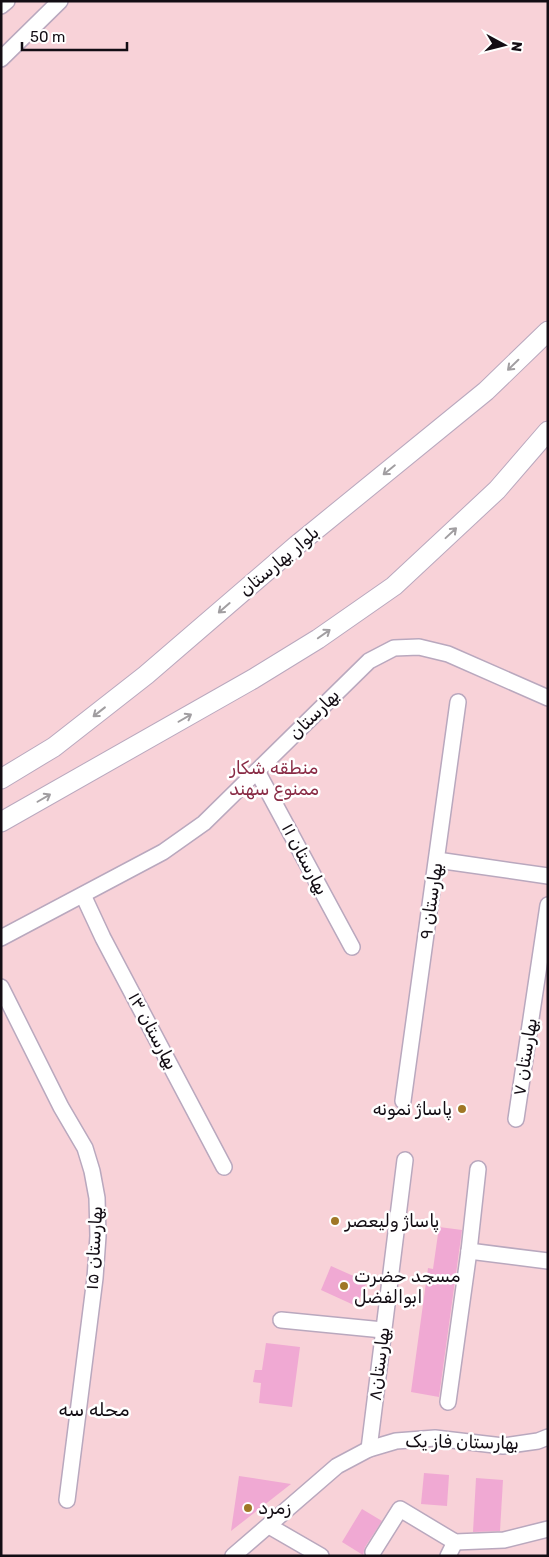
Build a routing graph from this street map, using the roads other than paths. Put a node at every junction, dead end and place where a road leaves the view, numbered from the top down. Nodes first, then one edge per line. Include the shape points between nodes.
1 (7, 1) edge
2 (60, 1) edge
3 (1, 6) edge
4 (1, 59) edge
5 (548, 331) edge
6 (548, 431) edge
7 (548, 698) edge
8 (458, 702) dead end
9 (257, 771) junction
10 (1, 780) edge
11 (1, 822) edge
12 (437, 860) junction
13 (548, 876) edge
14 (83, 895) junction
15 (548, 905) edge
16 (1, 938) edge
17 (352, 947) dead end
18 (1, 988) edge
19 (403, 1101) dead end
20 (516, 1119) dead end
21 (404, 1160) dead end
22 (224, 1166) dead end
23 (478, 1169) dead end
24 (469, 1251) junction
25 (548, 1261) edge
26 (281, 1320) dead end
27 (384, 1330) junction
28 (448, 1402) dead end
29 (548, 1437) edge
30 (369, 1449) junction
31 (68, 1500) dead end
32 (269, 1526) junction
33 (548, 1529) edge
34 (455, 1542) junction
35 (373, 1552) dead end
36 (233, 1556) edge
37 (321, 1556) edge
38 (448, 1556) edge

1 - 3 street
2 - 4 street
5 -> 10 main road, بلوار بهارستان via 486,391 296,544 146,675 54,747
11 -> 6 main road via 253,679 394,586 497,490
7 - 9 street, بهارستان via 448,654 419,647 394,648 369,661
8 - 12 street, بهارستان ۹
9 - 14 street, بهارستان via 204,823 163,852
9 - 17 street, بهارستان ۱۱
12 - 13 street
12 - 19 street, بهارستان ۹
14 - 16 street, بهارستان
14 - 22 street, بهارستان ۱۳
15 - 20 street, بهارستان ۷
18 - 31 street, بهارستان ۱۵ via 85,1148 97,1198 95,1278
21 - 27 street, بهارستان۸
23 - 24 street
24 - 25 street
24 - 28 street
26 - 27 street
27 - 30 street, بهارستان۸
29 - 30 street, بهارستان فاز یک via 503,1446 435,1438 396,1441
30 - 32 street, بهارستان فاز یک via 337,1466
32 - 36 street, بهارستان فاز یک
32 - 37 street
33 - 34 street via 504,1540
34 - 35 street via 400,1509
34 - 38 street

